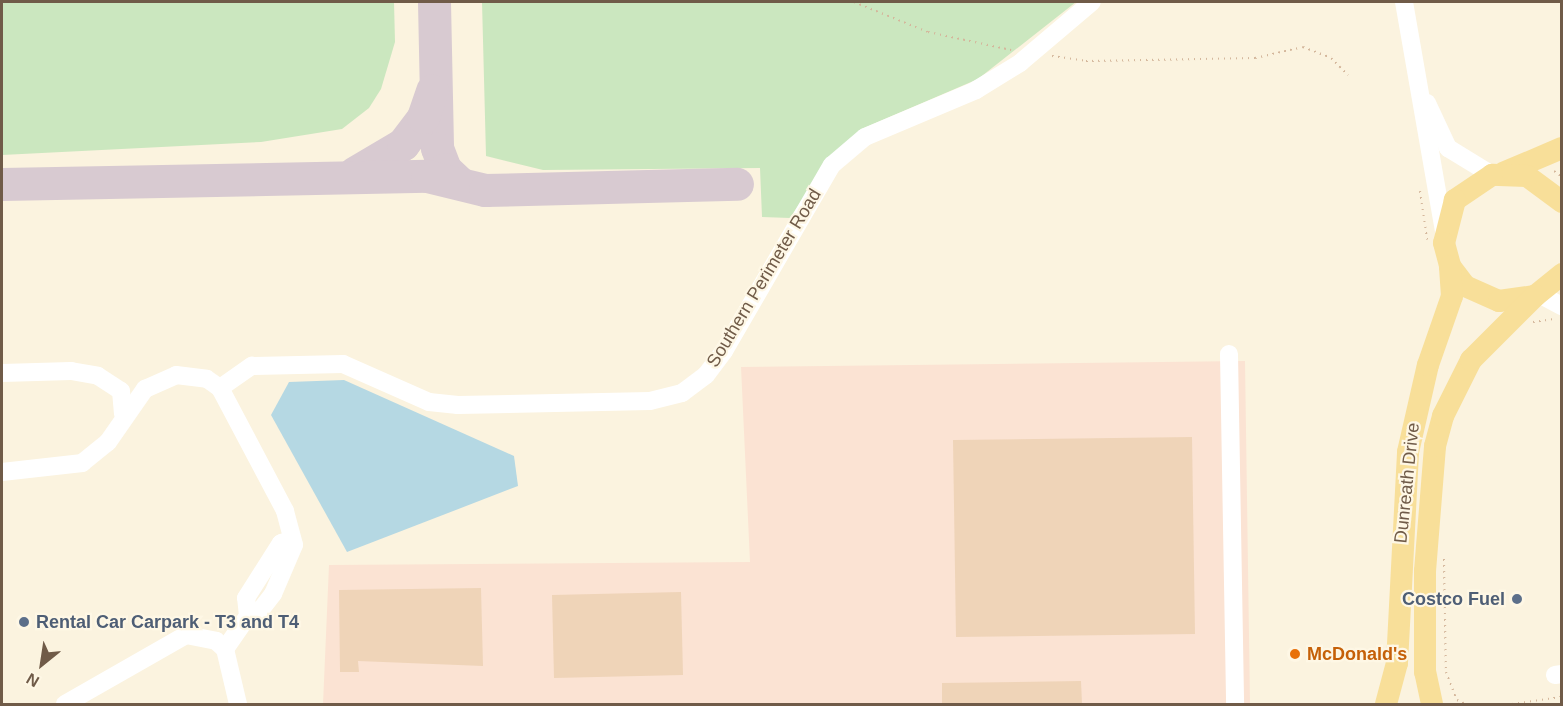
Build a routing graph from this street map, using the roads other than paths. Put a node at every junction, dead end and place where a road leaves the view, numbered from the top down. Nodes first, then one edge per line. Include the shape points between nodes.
1 (1092, 2) edge
2 (1404, 2) edge
3 (1414, 61) junction
4 (1562, 148) edge
5 (1497, 174) junction
6 (1562, 202) edge
7 (1444, 232) junction
8 (1450, 266) junction
9 (1562, 274) edge
10 (1537, 295) junction
11 (1562, 306) edge
12 (1228, 354) dead end
13 (2, 373) edge
14 (219, 388) junction
15 (123, 414) junction
16 (2, 472) edge
17 (225, 649) junction
18 (65, 705) edge
19 (238, 705) edge
20 (1235, 705) edge
21 (1386, 705) edge
22 (1432, 705) edge

1 - 14 street, Southern Perimeter Road via 1033,53 976,90 865,138 831,165 724,351 706,375 682,393 650,401 458,405 429,402 343,364 252,366
2 - 3 street
3 - 5 street via 1443,140 1467,164
3 - 7 street
4 - 5 main road
5 - 6 main road via 1539,181
5 - 7 main road via 1455,200
7 - 8 main road, Dunreath Drive
8 - 10 main road via 1465,286 1487,298 1511,302
8 - 21 main road, Dunreath Drive via 1452,297 1428,365 1408,452 1397,663
9 - 10 main road, Dunreath Drive
10 - 11 street
10 - 22 main road, Dunreath Drive via 1472,360 1443,416 1435,446 1425,572 1425,672
12 - 20 street
13 - 15 street via 71,371 98,376 121,391
14 - 15 street via 195,376 176,375 145,389
14 - 17 street via 285,511 291,540 281,543 246,598 248,616
15 - 16 street via 108,442 82,463
17 - 18 street via 216,641 186,635
17 - 19 street

